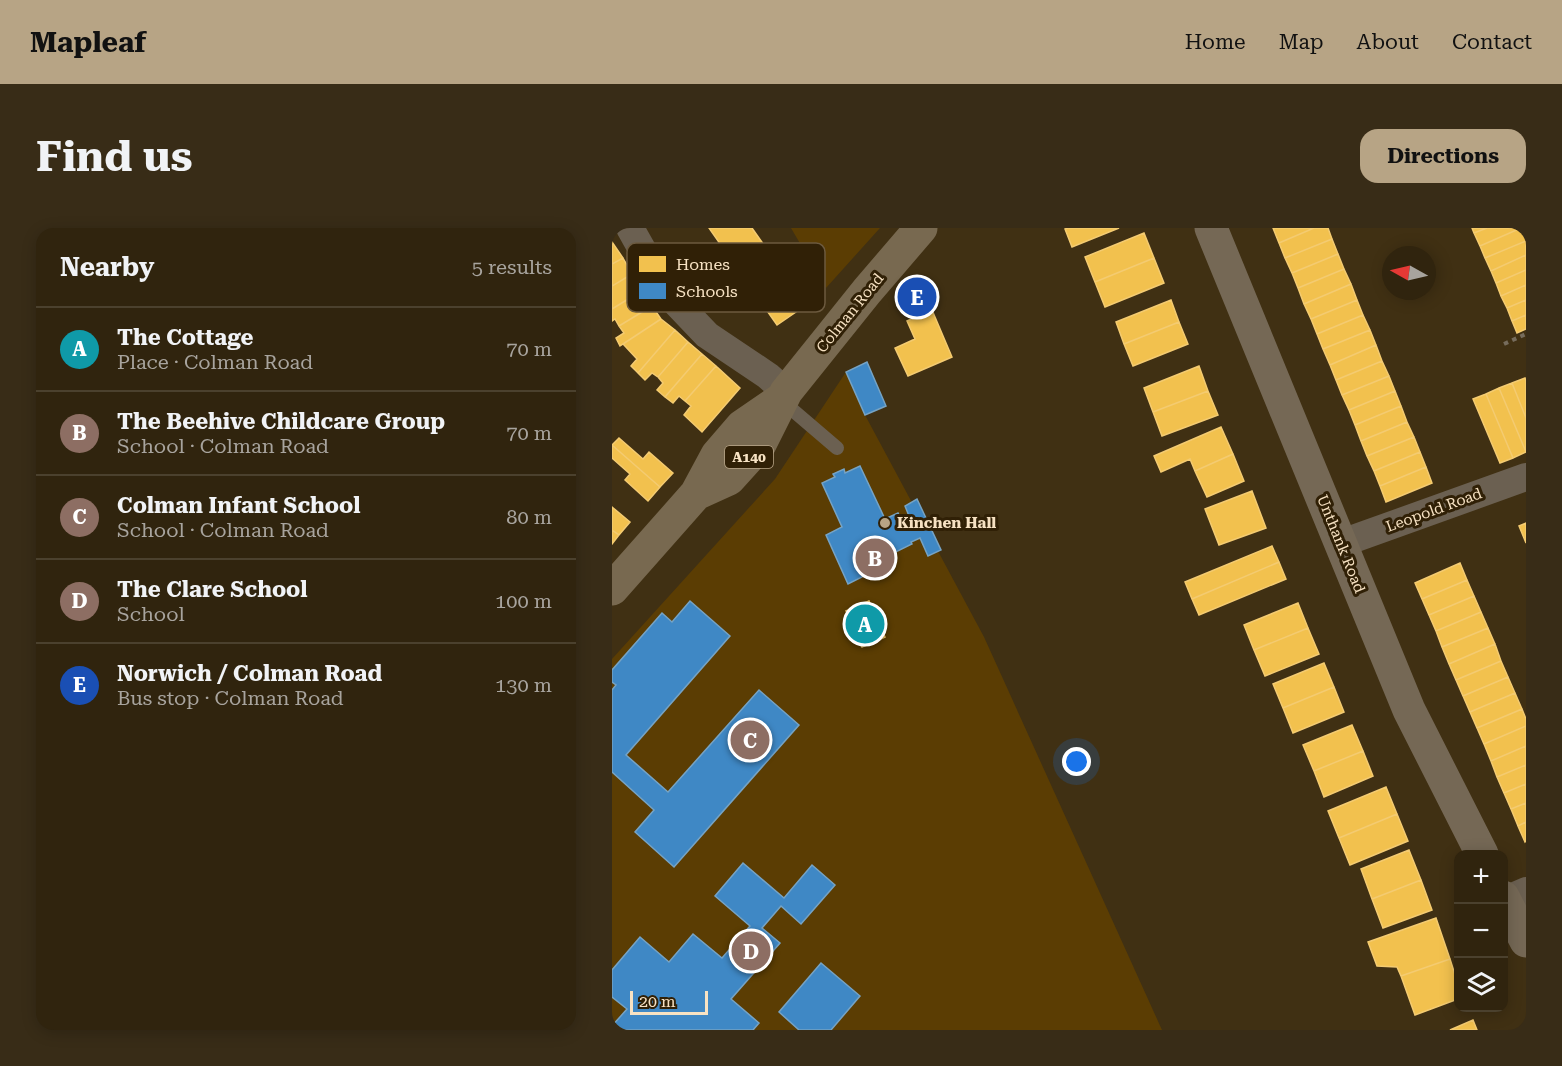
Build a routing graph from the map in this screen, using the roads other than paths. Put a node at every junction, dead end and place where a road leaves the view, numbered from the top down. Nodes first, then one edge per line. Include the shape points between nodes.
1 (630, 228) edge
2 (921, 228) edge
3 (1212, 228) edge
4 (638, 243) edge
5 (686, 312) edge
6 (783, 396) junction
7 (837, 448) dead end
8 (1526, 477) edge
9 (1342, 543) junction
10 (612, 589) edge
11 (1479, 850) edge
12 (1512, 896) edge
13 (1526, 941) edge

1 - 4 street
2 - 6 highway, Colman Road / A140
3 - 9 street, Unthank Road
5 - 6 street via 708,335 768,376
6 - 7 lane
6 - 10 highway, Colman Road / A140 via 742,426 717,454 696,494
8 - 9 street, Leopold Road
9 - 11 street, Unthank Road via 1409,710
12 - 13 street

